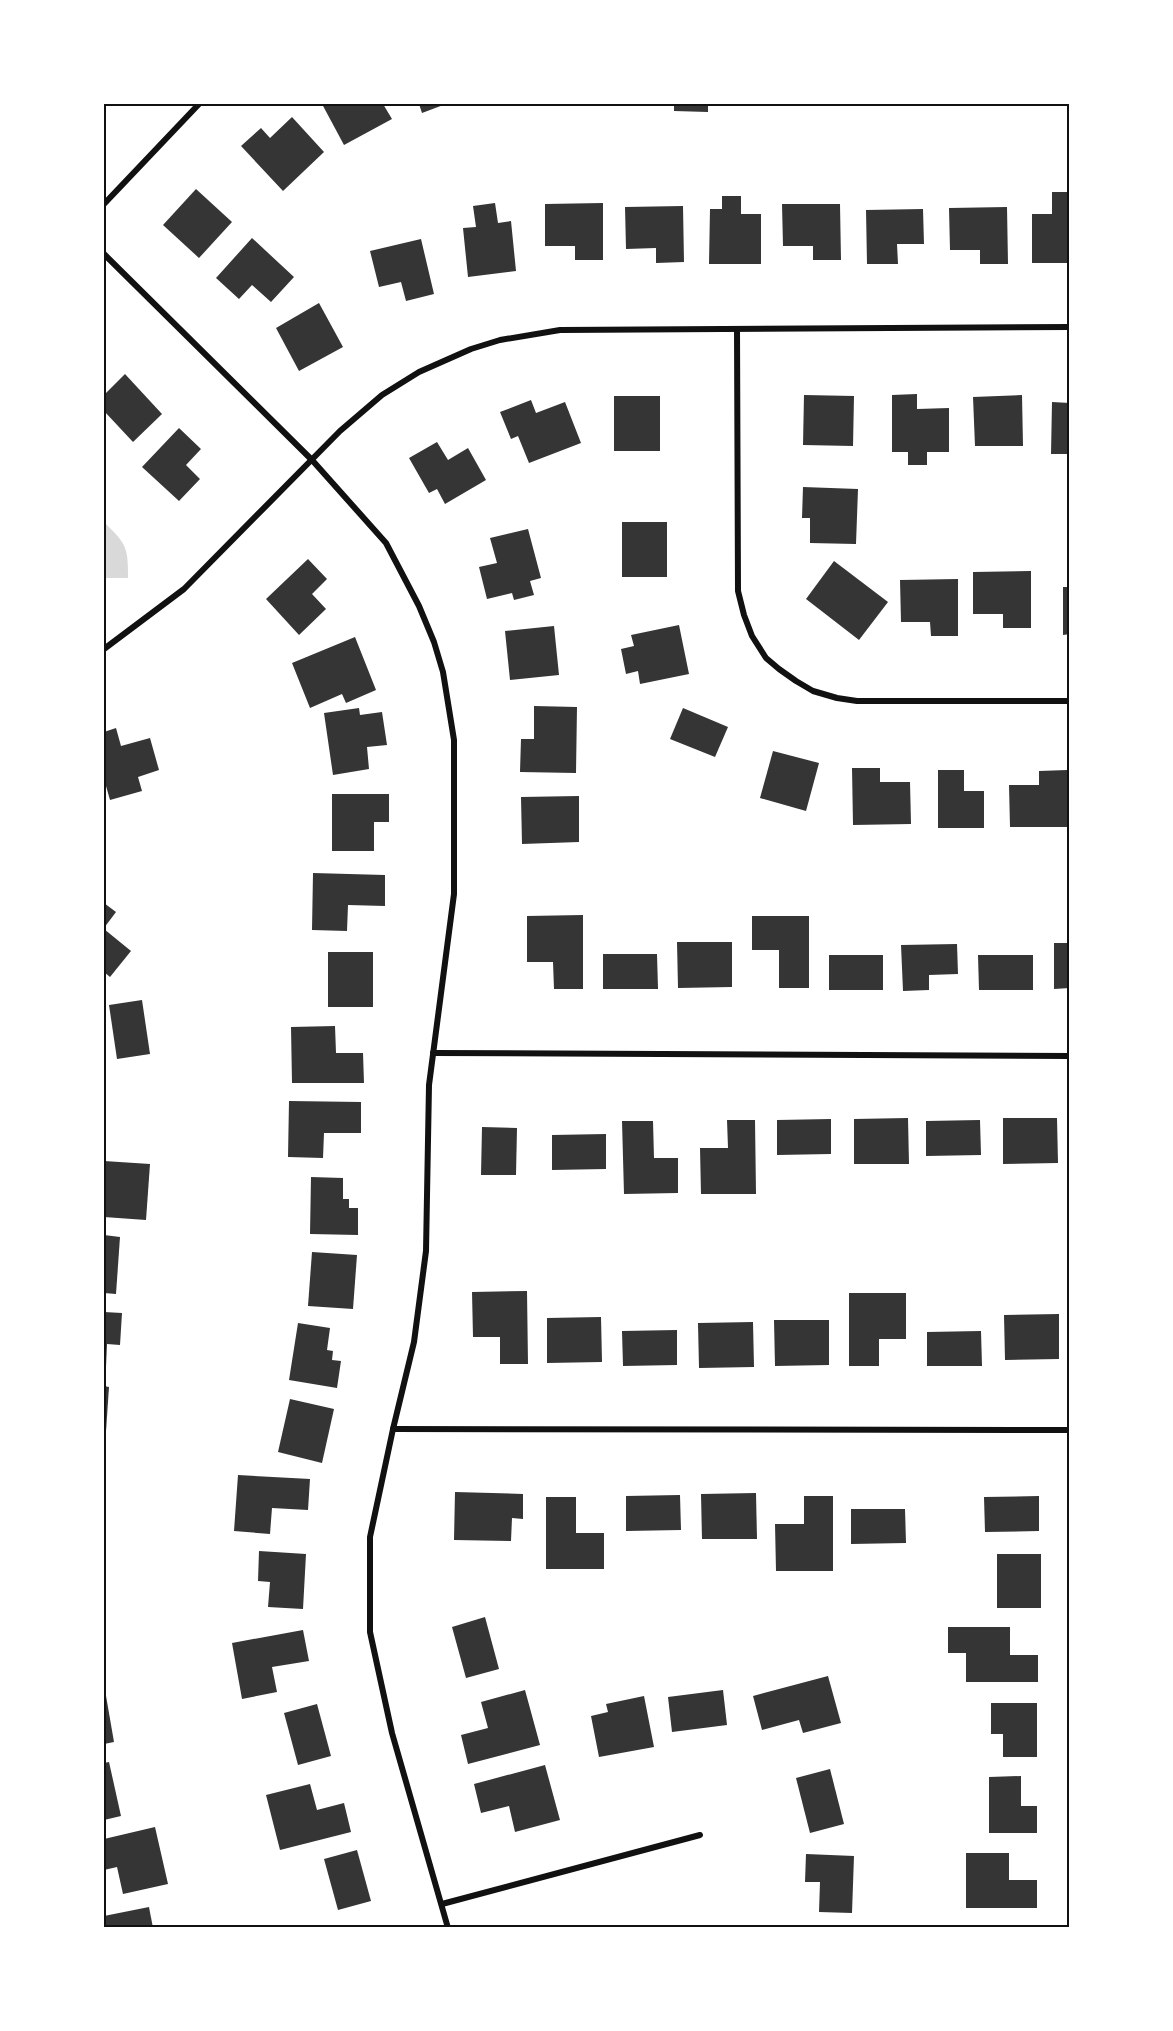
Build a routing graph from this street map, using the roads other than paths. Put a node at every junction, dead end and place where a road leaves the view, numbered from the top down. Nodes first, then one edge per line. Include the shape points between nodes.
1 (199, 104) edge
2 (104, 204) edge
3 (104, 254) edge
4 (1070, 327) edge
5 (738, 329) junction
6 (312, 460) junction
7 (104, 649) edge
8 (1070, 701) edge
9 (433, 1053) junction
10 (1070, 1056) edge
11 (393, 1429) junction
12 (1070, 1430) edge
13 (700, 1835) dead end
14 (442, 1905) junction
15 (448, 1928) edge

1 - 2 street
3 - 6 street
4 - 5 street
5 - 6 street via 560,330 500,340 419,372 382,395
5 - 8 street via 738,591 752,636 766,657 813,691 857,701
6 - 7 street via 184,589
6 - 9 street via 386,543 434,642 447,695 454,740 455,861 450,932
9 - 10 street
9 - 11 street via 426,1251 414,1342
11 - 12 street
11 - 14 street via 370,1537 370,1632 392,1733
13 - 14 street
14 - 15 street

